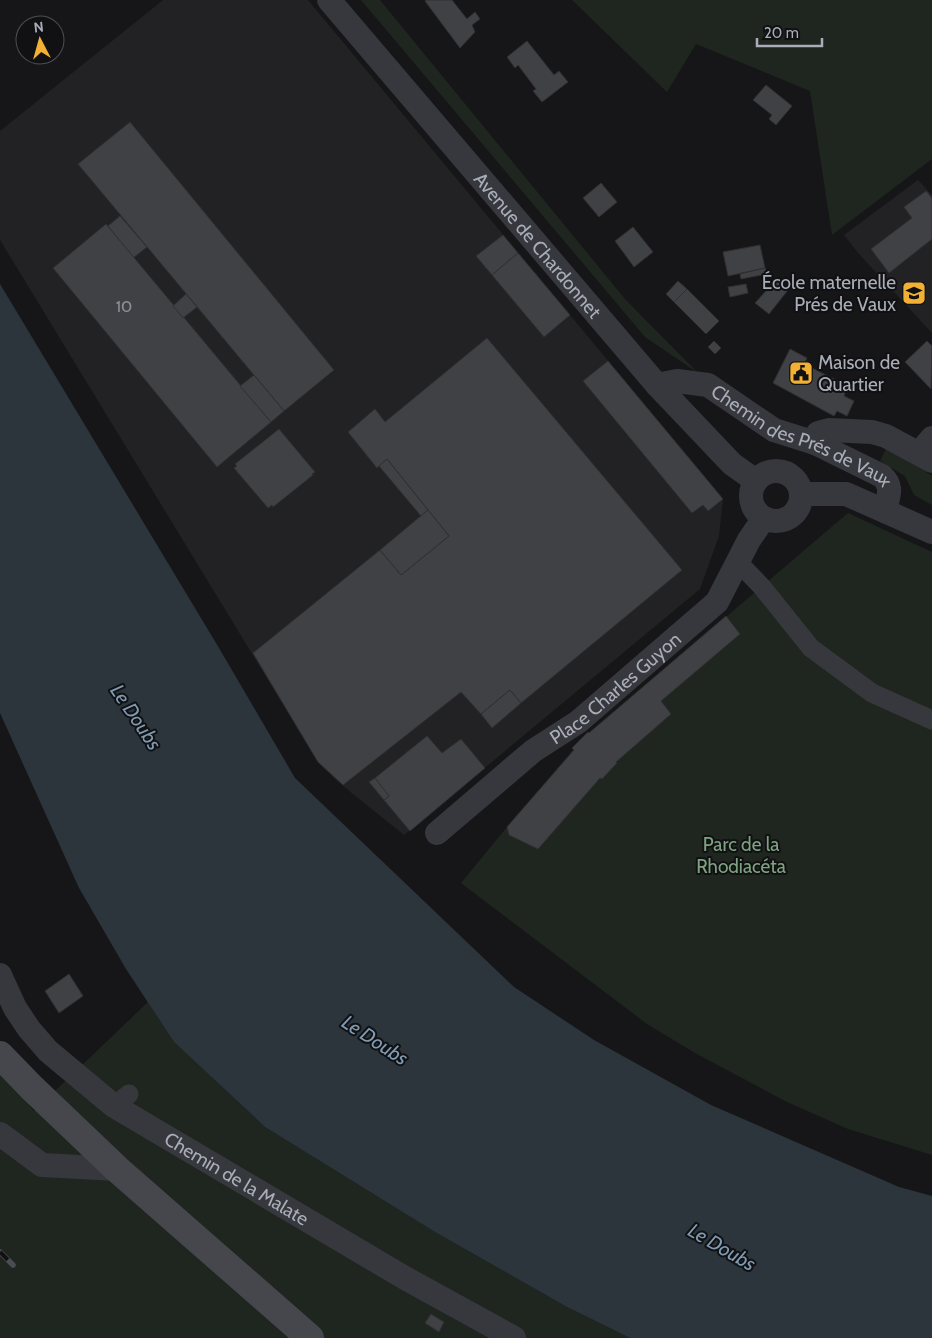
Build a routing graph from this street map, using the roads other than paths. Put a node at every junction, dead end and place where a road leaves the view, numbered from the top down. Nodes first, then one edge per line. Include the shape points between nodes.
1 (329, 0) edge
2 (657, 385) junction
3 (815, 443) junction
4 (928, 451) edge
5 (756, 481) junction
6 (801, 494) junction
7 (885, 511) junction
8 (764, 518) junction
9 (932, 532) edge
10 (738, 562) junction
11 (932, 720) edge
12 (437, 833) dead end
13 (0, 975) edge
14 (0, 1056) edge
15 (0, 1134) edge
16 (117, 1169) junction
17 (310, 1338) edge
18 (514, 1338) edge

1 - 2 street, Avenue de Chardonnet
2 - 3 street, Chemin des Prés de Vaux via 677,381 708,385 774,430
2 - 5 street, Avenue de Chardonnet via 732,464
3 - 4 street via 818,433 829,430 872,432
3 - 7 street, Chemin des Prés de Vaux via 882,476 890,488
5 - 6 street via 762,475 779,471 794,479
5 - 8 street via 751,497 757,513
6 - 7 street via 846,494
6 - 8 street via 798,509 786,519
7 - 9 street
8 - 10 street, Place Charles Guyon
10 - 11 street via 811,648 872,693
10 - 12 street, Place Charles Guyon via 717,602 578,722 533,751
13 - 18 street, Chemin de la Malate via 15,1008 48,1051 405,1278
14 - 16 main road
15 - 16 street via 42,1165
16 - 17 main road

